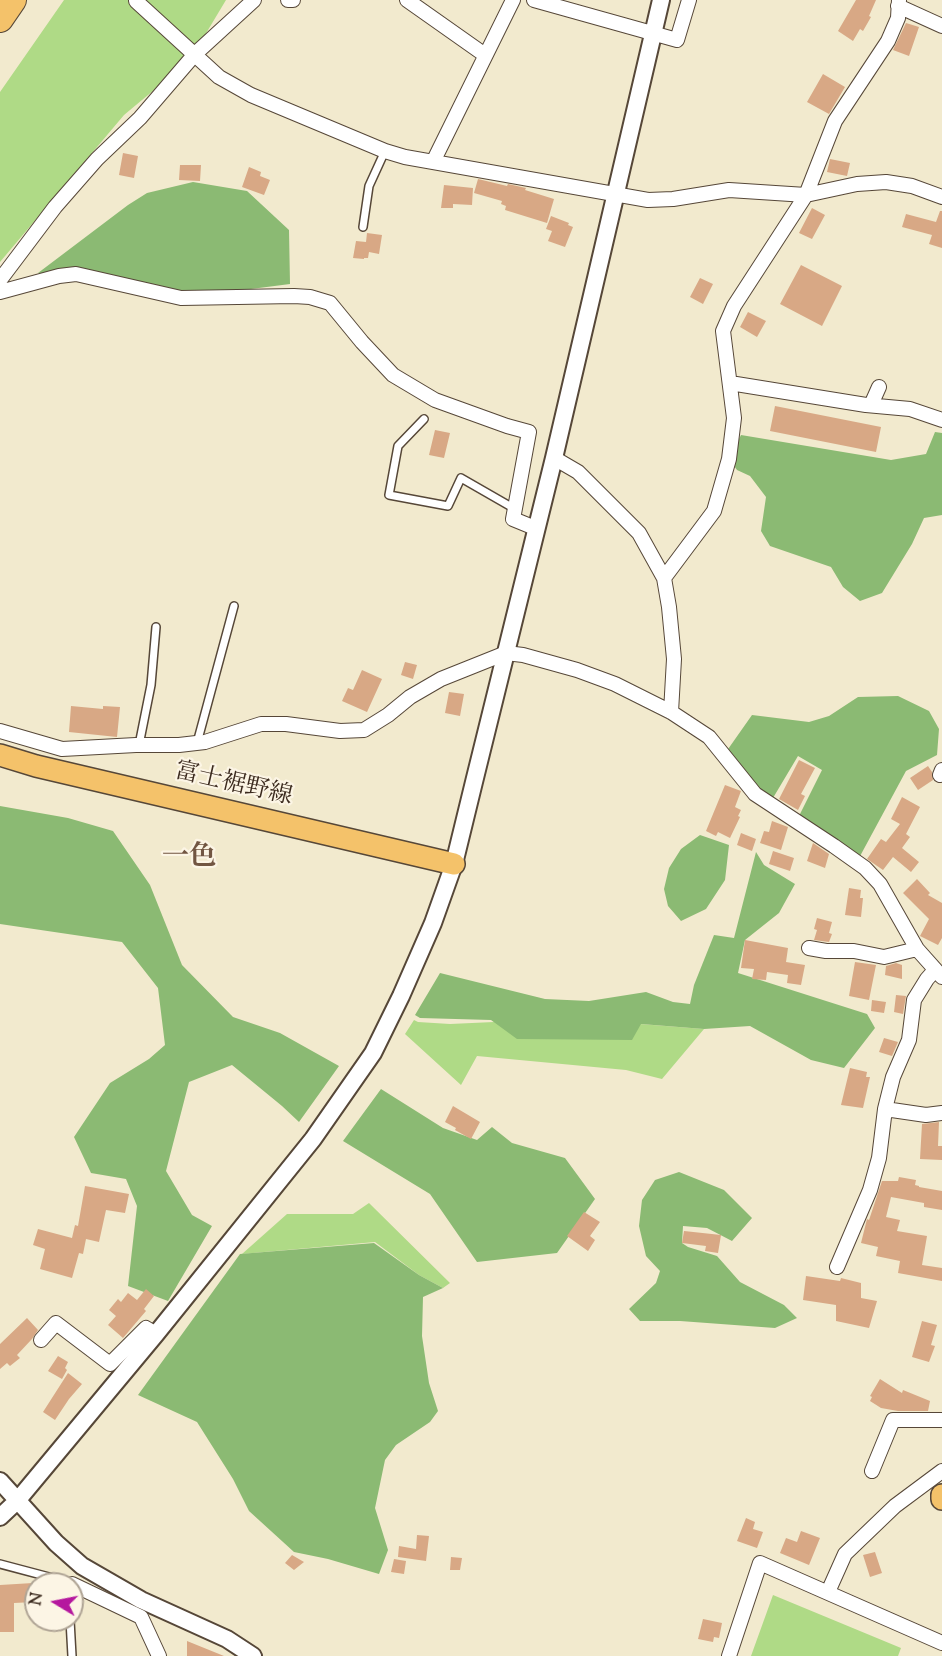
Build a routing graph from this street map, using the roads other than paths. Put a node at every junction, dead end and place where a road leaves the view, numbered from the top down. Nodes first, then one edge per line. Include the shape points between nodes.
1 (13, 0) edge
2 (254, 0) edge
3 (407, 0) edge
4 (513, 0) edge
5 (534, 0) edge
6 (661, 0) edge
7 (689, 0) edge
8 (136, 1) edge
9 (898, 3) edge
10 (0, 19) edge
11 (942, 26) edge
12 (653, 34) junction
13 (195, 54) junction
14 (485, 55) junction
15 (385, 151) junction
16 (433, 162) junction
17 (614, 195) junction
18 (806, 195) junction
19 (942, 197) edge
20 (363, 227) dead end
21 (0, 280) edge
22 (0, 292) edge
23 (730, 383) junction
24 (879, 387) dead end
25 (871, 405) junction
26 (424, 419) dead end
27 (942, 420) edge
28 (554, 458) junction
29 (515, 509) junction
30 (535, 528) junction
31 (664, 578) junction
32 (234, 606) dead end
33 (156, 627) dead end
34 (506, 653) junction
35 (671, 712) junction
36 (0, 731) edge
37 (197, 743) junction
38 (139, 745) junction
39 (0, 755) edge
40 (454, 864) junction
41 (809, 948) dead end
42 (917, 949) junction
43 (938, 974) edge
44 (885, 1109) junction
45 (942, 1113) edge
46 (837, 1267) dead end
47 (156, 1334) junction
48 (41, 1340) dead end
49 (942, 1420) edge
50 (872, 1471) dead end
51 (942, 1471) edge
52 (0, 1481) edge
53 (942, 1495) edge
54 (942, 1499) edge
55 (17, 1501) junction
56 (0, 1517) edge
57 (0, 1564) edge
58 (82, 1566) junction
59 (28, 1572) edge
60 (78, 1572) edge
61 (84, 1591) edge
62 (828, 1592) junction
63 (71, 1632) edge
64 (942, 1643) edge
65 (72, 1656) edge
66 (159, 1656) edge
67 (253, 1656) edge
68 (729, 1656) edge

1 - 10 highway
2 - 13 street
3 - 14 street
4 - 14 street
5 - 12 street
6 - 12 street
7 - 12 street via 677,40
8 - 13 street
9 - 11 street
9 - 18 street via 898,18 888,41 835,121
12 - 17 street
13 - 15 street via 219,77 251,95
13 - 21 street via 55,207
14 - 16 street
15 - 16 street
15 - 20 lane via 369,186
16 - 17 street
17 - 18 street via 673,199 729,190
17 - 28 street
18 - 19 street via 886,182
18 - 23 street via 734,306 723,331
22 - 29 street via 76,274 181,298 294,296 330,303 393,375 435,400 529,432
23 - 25 street
23 - 31 street via 734,418 729,459 714,511
24 - 25 street
25 - 27 street via 910,409
26 - 29 lane via 398,446 389,495 448,506 461,478
28 - 30 street
28 - 31 street via 578,472 639,532
29 - 30 street via 513,519
30 - 34 street
31 - 35 street via 674,659
32 - 37 lane
33 - 38 lane via 151,685
34 - 35 street via 577,670
34 - 37 street via 441,679 364,730 261,724
34 - 40 street
35 - 42 street via 709,737 755,794 865,868 880,884
36 - 38 street via 62,749
37 - 38 street
39 - 40 main road, 富士裾野線
40 - 47 street via 433,923 373,1053 313,1139
41 - 42 street via 884,957
42 - 43 street
43 - 44 street via 927,980 914,1000 909,1040 892,1077
44 - 45 street via 926,1115
44 - 46 street via 879,1158 870,1190
47 - 48 street via 146,1328 110,1364 56,1323
47 - 55 street
49 - 50 street via 893,1420
51 - 62 street via 895,1506 845,1554
52 - 55 street
53 - 54 main road
55 - 56 street
55 - 58 street
57 - 59 lane
58 - 60 street
58 - 67 street
61 - 66 street via 141,1617
62 - 64 street
62 - 68 street via 760,1563
63 - 65 lane

